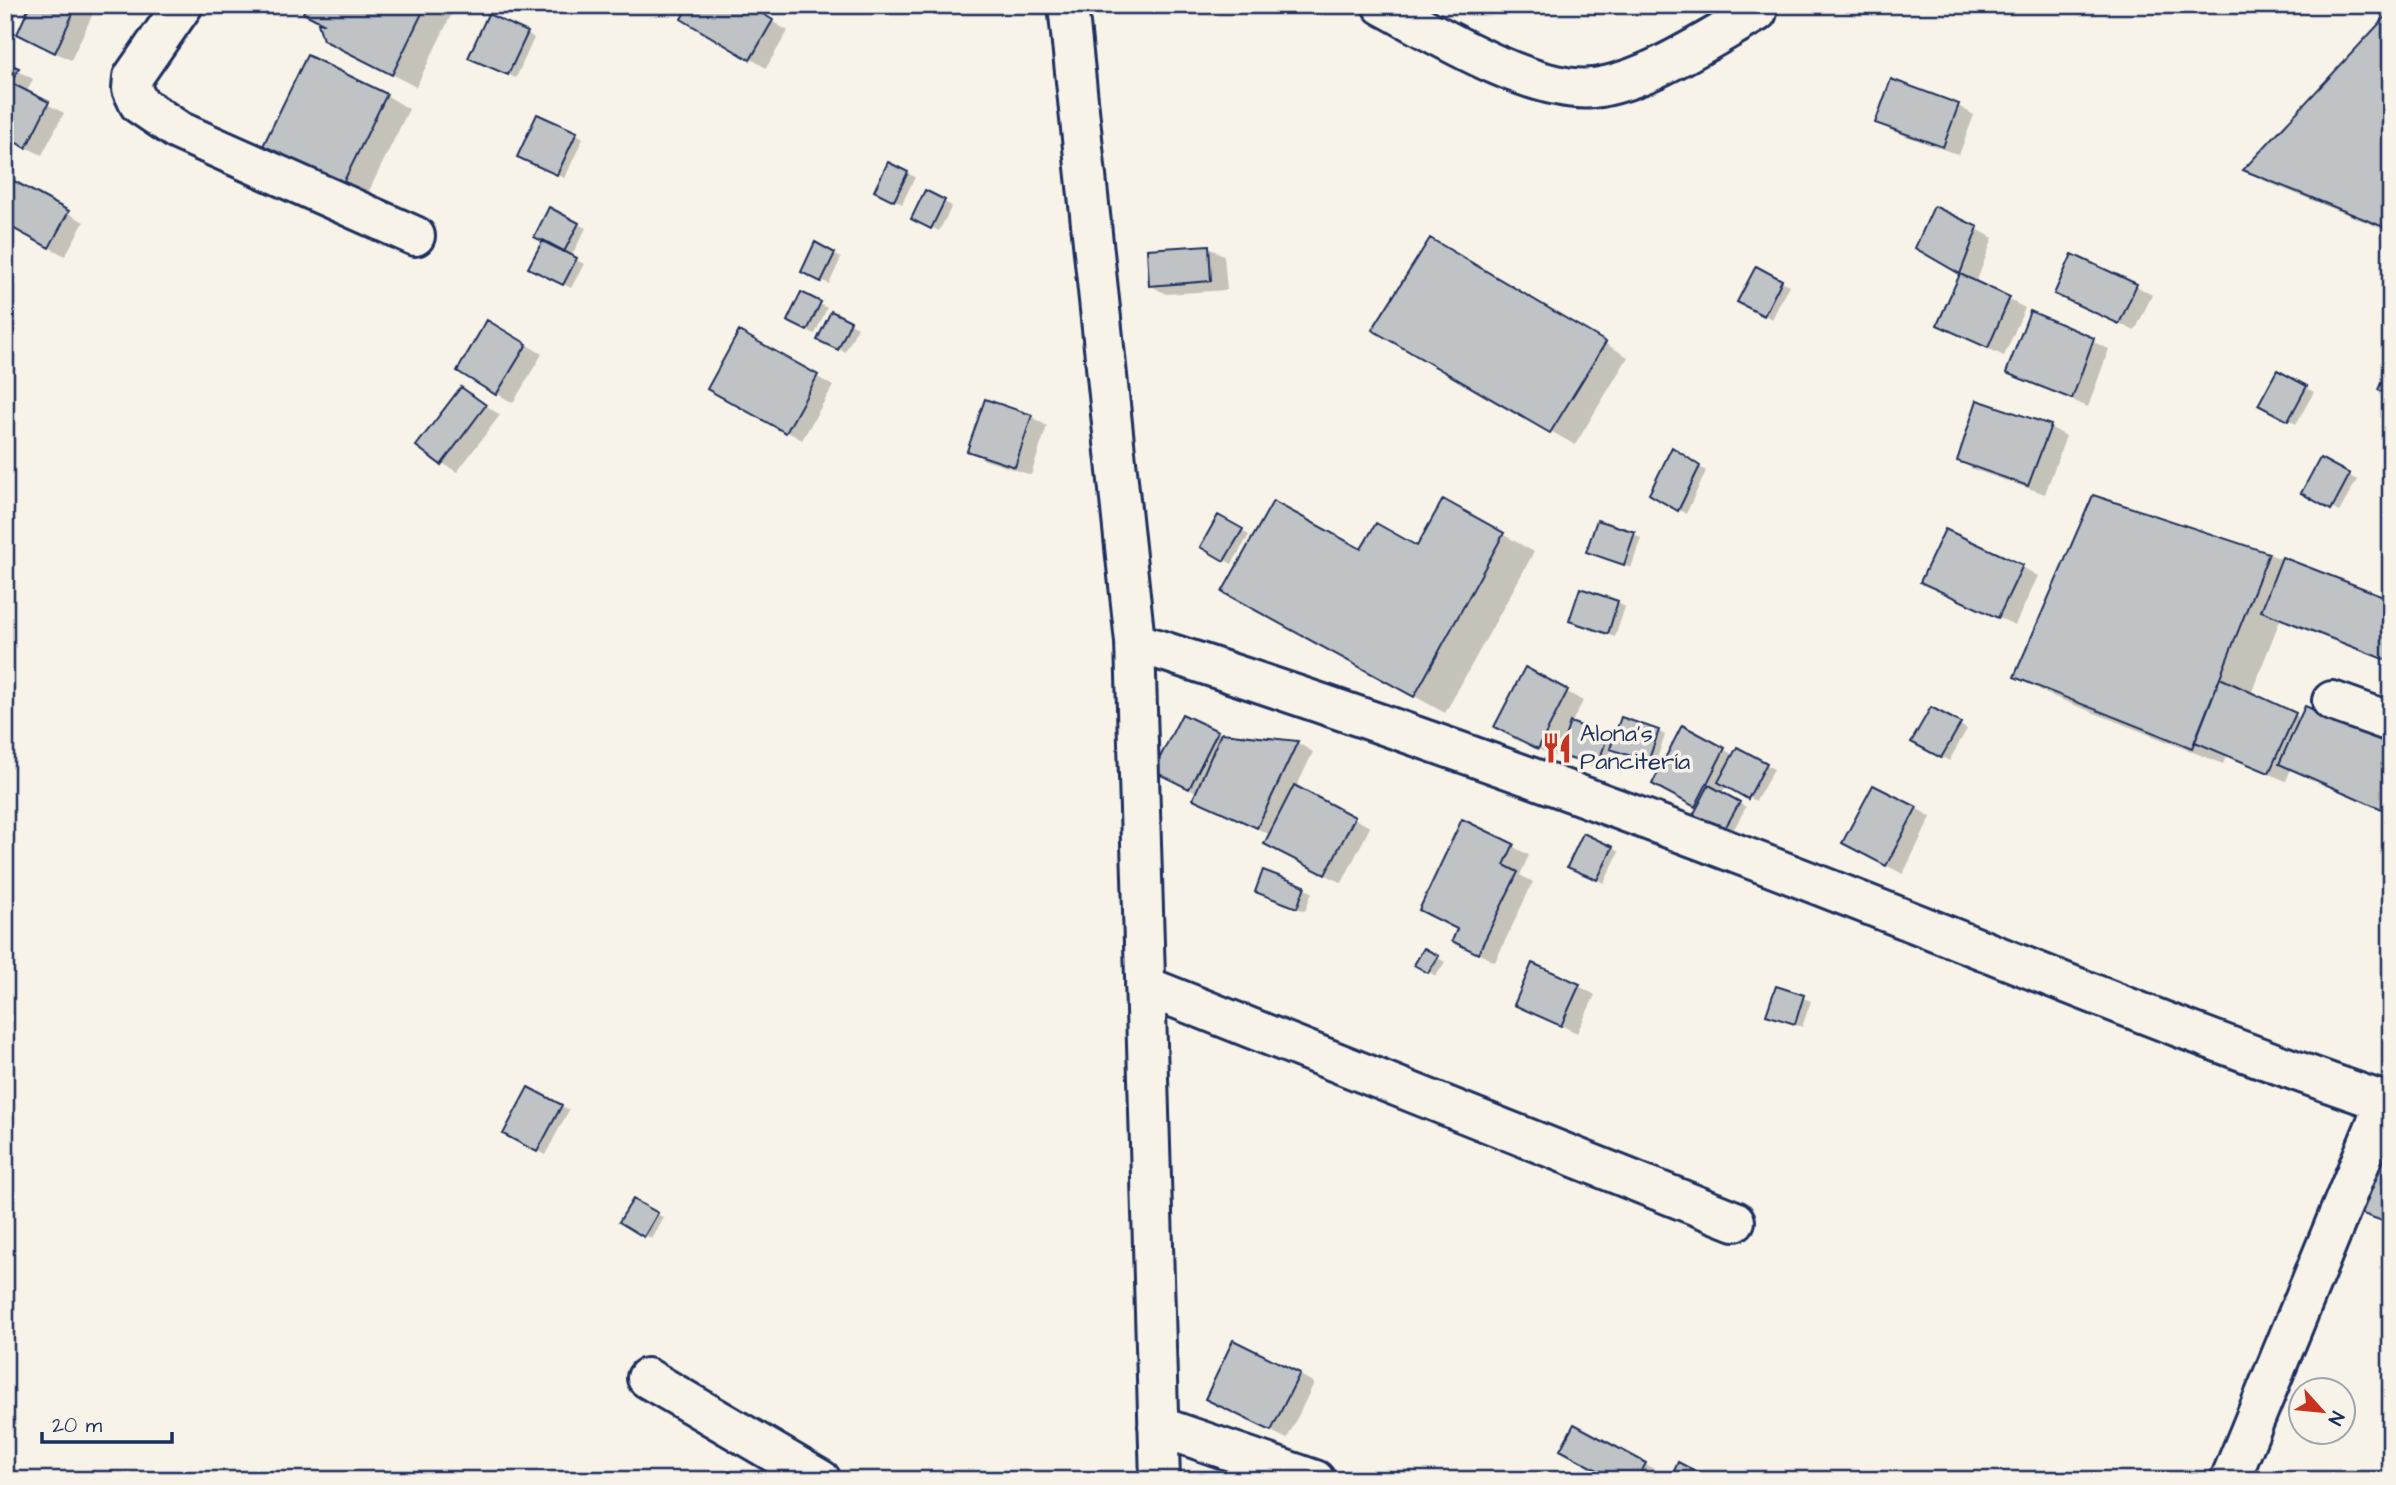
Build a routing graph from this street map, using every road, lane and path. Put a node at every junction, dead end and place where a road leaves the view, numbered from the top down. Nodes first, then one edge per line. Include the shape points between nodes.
1 (183, 5) edge
2 (1068, 5) edge
3 (1382, 5) edge
4 (1757, 12) dead end
5 (415, 236) dead end
6 (1135, 642) junction
7 (2332, 701) dead end
8 (2391, 722) edge
9 (1145, 986) junction
10 (2388, 1103) edge
11 (1735, 1221) dead end
12 (647, 1378) dead end
13 (1158, 1426) junction
14 (821, 1480) edge
15 (1160, 1480) edge
16 (1315, 1480) edge
17 (2230, 1480) edge

1 - 5 street via 133,77 132,89 139,104 179,131
2 - 6 street
3 - 4 street via 1454,44 1536,80 1567,88 1595,88 1634,77
6 - 9 street
6 - 10 street via 1310,698 1729,851 2220,1045
7 - 8 street
9 - 11 street
9 - 13 street
10 - 17 street
12 - 14 street
13 - 15 street
13 - 16 street

